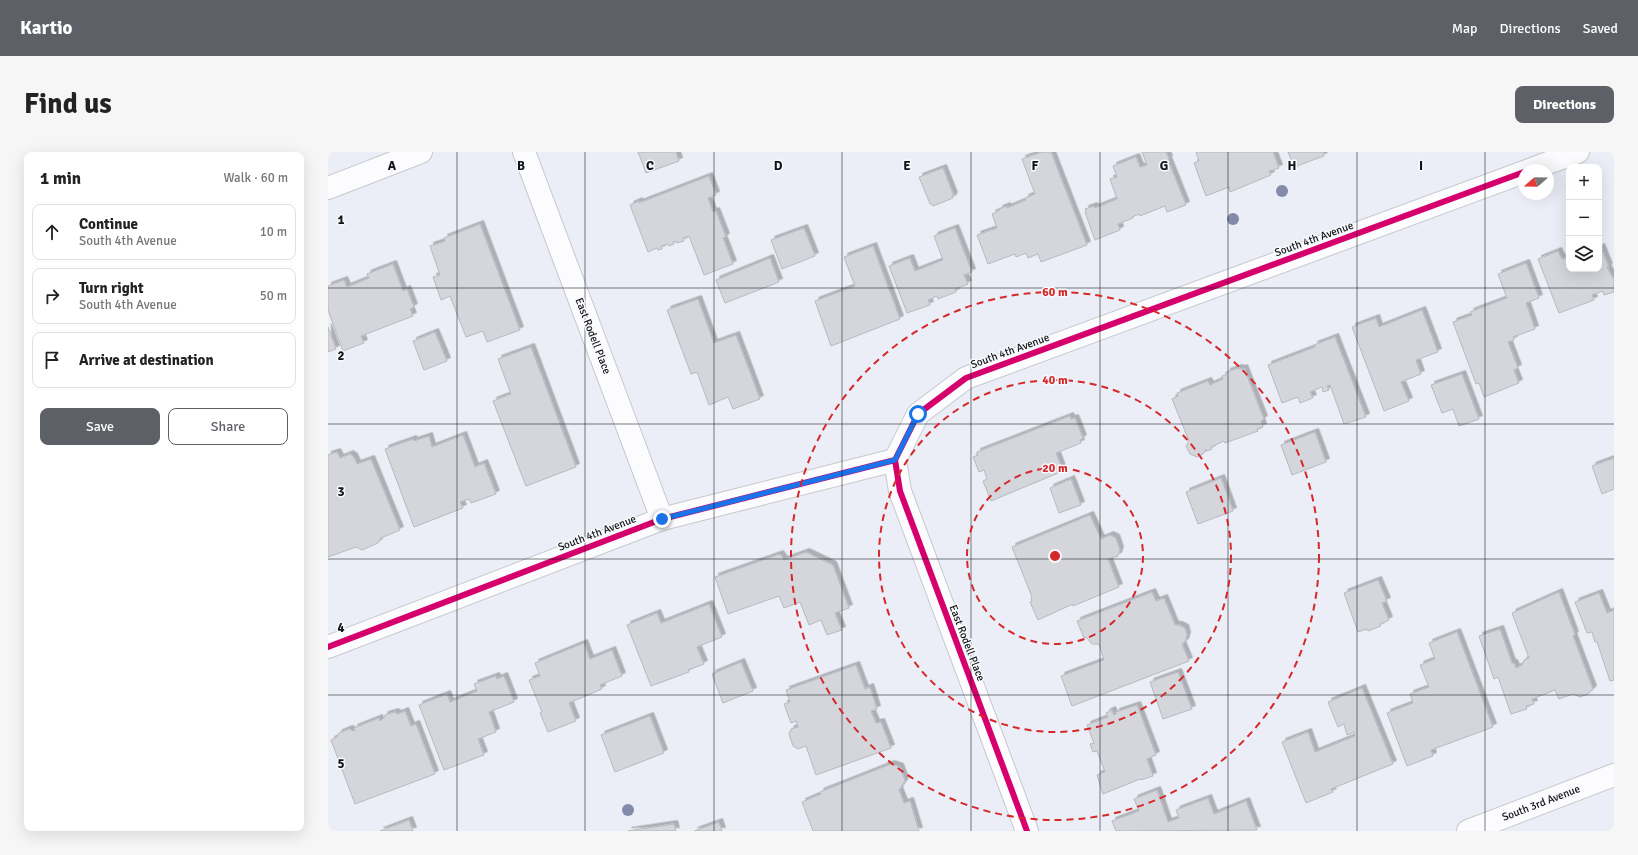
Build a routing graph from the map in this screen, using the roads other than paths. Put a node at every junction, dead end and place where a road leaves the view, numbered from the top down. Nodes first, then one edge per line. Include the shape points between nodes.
1 (421, 152) edge
2 (524, 152) edge
3 (1578, 152) edge
4 (1545, 164) edge
5 (1518, 174) edge
6 (328, 188) edge
7 (895, 460) junction
8 (662, 519) junction
9 (328, 647) edge
10 (1614, 775) edge
11 (1027, 831) edge
12 (1468, 831) edge

1 - 6 street
2 - 8 street, East Rodell Place
3 - 4 street
5 - 7 street, South 4th Avenue via 966,378 918,414
7 - 8 street, South 4th Avenue
7 - 11 street, East Rodell Place via 900,491
8 - 9 street, South 4th Avenue
10 - 12 street, South 3rd Avenue

